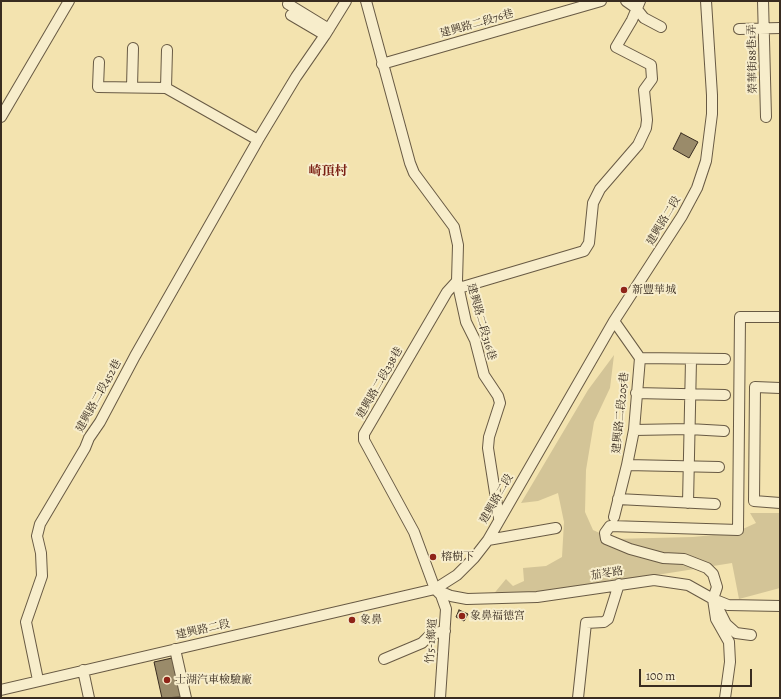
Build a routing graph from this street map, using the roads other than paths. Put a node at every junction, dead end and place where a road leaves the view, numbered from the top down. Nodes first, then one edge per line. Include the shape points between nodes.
1 (69, 1) edge
2 (346, 1) edge
3 (366, 1) edge
4 (601, 1) edge
5 (626, 1) edge
6 (706, 1) edge
7 (764, 1) edge
8 (288, 4) dead end
9 (582, 4) edge
10 (638, 4) edge
11 (291, 15) dead end
12 (661, 27) dead end
13 (780, 28) edge
14 (739, 29) dead end
15 (764, 29) junction
16 (327, 32) junction
17 (133, 48) dead end
18 (167, 50) dead end
19 (99, 62) dead end
20 (382, 64) junction
21 (132, 87) junction
22 (166, 88) junction
23 (1, 117) edge
24 (766, 117) dead end
25 (258, 140) junction
26 (458, 285) junction
27 (780, 317) edge
28 (614, 321) junction
29 (640, 358) junction
30 (725, 359) dead end
31 (691, 360) junction
32 (780, 388) edge
33 (636, 394) junction
34 (690, 394) junction
35 (725, 395) dead end
36 (689, 429) junction
37 (634, 430) junction
38 (724, 431) dead end
39 (627, 465) junction
40 (688, 466) junction
41 (719, 467) dead end
42 (618, 499) junction
43 (688, 502) junction
44 (780, 503) edge
45 (715, 504) dead end
46 (614, 516) dead end
47 (499, 518) junction
48 (556, 528) dead end
49 (488, 540) junction
50 (619, 584) junction
51 (435, 589) junction
52 (713, 599) junction
53 (780, 606) edge
54 (445, 631) junction
55 (750, 635) dead end
56 (175, 649) junction
57 (384, 659) dead end
58 (83, 670) junction
59 (38, 680) junction
60 (1, 690) edge
61 (89, 698) edge
62 (186, 698) edge
63 (440, 698) edge
64 (578, 698) edge
65 (725, 698) edge

1 - 23 street
2 - 16 street, 建興路二段452巷
3 - 20 street, 建興路二段316巷
4 - 9 street, 建興路二段76巷
5 - 10 street
6 - 28 street, 建興路二段 via 712,95 706,160 682,216
7 - 15 street, 榮華街88巷1弄
8 - 16 street
9 - 20 street, 建興路二段76巷
10 - 12 street via 644,18
10 - 26 street via 616,47 651,65 652,79 644,90 647,120 642,138 600,189 593,203 589,243 584,251
11 - 16 street
13 - 15 street
14 - 15 street
15 - 24 street, 榮華街88巷1弄
16 - 25 street, 建興路二段452巷 via 296,76
17 - 21 street
18 - 22 street
19 - 21 street via 98,87
20 - 26 street, 建興路二段316巷 via 414,173 454,227 458,245
21 - 22 street
22 - 25 street
25 - 59 street, 建興路二段452巷 via 40,524 37,536 42,576 26,622
26 - 47 street, 建興路二段316巷 via 466,322 482,368 500,403 488,448
26 - 51 street, 建興路二段338巷 via 447,292 364,434 364,440 414,532
27 - 52 street via 740,317 738,530 610,526 605,533 606,539 630,548 662,558 684,559 707,568 713,574 718,587
28 - 29 street
28 - 47 street, 建興路二段
29 - 31 street
29 - 33 street, 建興路二段205巷
30 - 31 street
31 - 34 street
32 - 44 street via 755,387 754,494 754,502
33 - 34 street
33 - 37 street, 建興路二段205巷
34 - 35 street
34 - 36 street
36 - 37 street
36 - 38 street
36 - 40 street
37 - 39 street, 建興路二段205巷
39 - 40 street
39 - 42 street, 建興路二段205巷
40 - 41 street
40 - 43 street
42 - 43 street
42 - 46 street, 建興路二段205巷
43 - 45 street
47 - 49 street, 建興路二段
48 - 49 street
49 - 51 street, 建興路二段 via 457,575
50 - 51 street, 茄苳路 via 537,597 467,599
50 - 52 street, 茄苳路 via 654,580 688,585
50 - 64 street via 608,619 604,622 586,622
51 - 54 street, 竹5-1鄉道 via 441,595 446,609
51 - 56 street, 建興路二段
52 - 53 street, 茄苳路 via 728,605
52 - 55 street via 726,624 736,633
52 - 65 street via 716,619 729,642 730,662
54 - 57 street via 431,634 422,643
54 - 63 street, 竹5-1鄉道
56 - 58 street, 建興路二段
56 - 62 street
58 - 59 street, 建興路二段
58 - 61 street
59 - 60 street, 建興路二段

